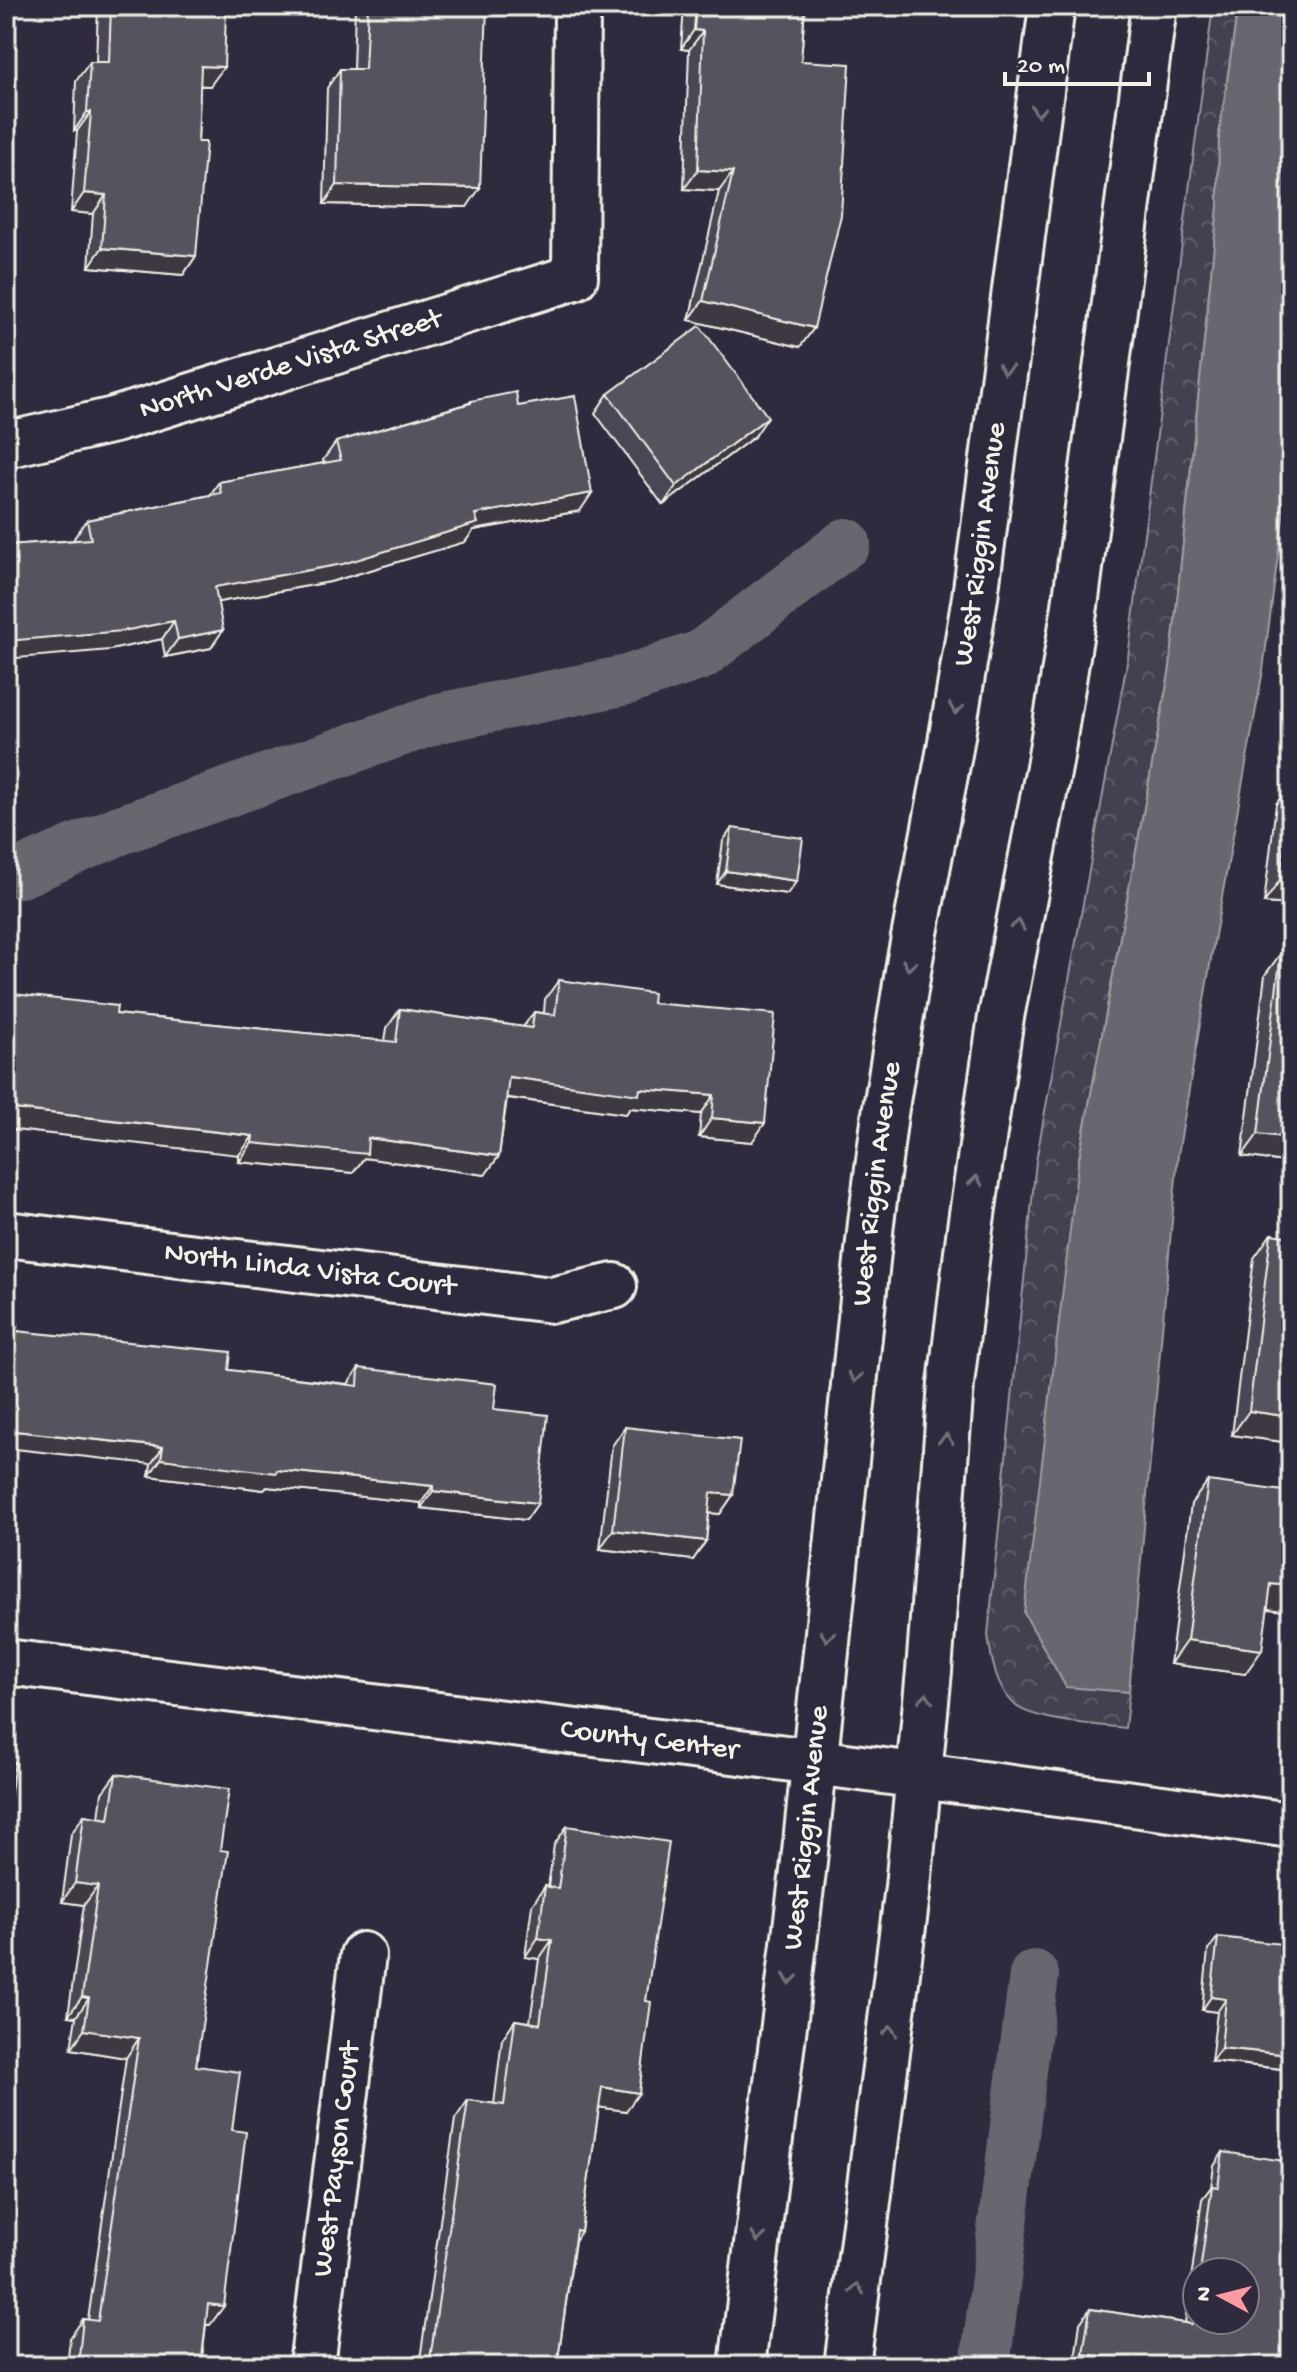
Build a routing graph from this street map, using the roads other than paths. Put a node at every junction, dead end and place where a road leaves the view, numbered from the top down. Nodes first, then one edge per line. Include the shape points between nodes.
1 (577, 6) edge
2 (1052, 6) edge
3 (1154, 6) edge
4 (6, 445) edge
5 (6, 1234) edge
6 (614, 1286) dead end
7 (6, 1662) edge
8 (814, 1762) junction
9 (918, 1776) junction
10 (1291, 1825) edge
11 (363, 1955) dead end
12 (312, 2366) edge
13 (742, 2366) edge
14 (847, 2366) edge

1 - 4 main road, North Verde Vista Street via 575,277 114,420
2 -> 8 main road, West Riggin Avenue via 975,597 885,1114
9 -> 3 main road via 947,1425 970,1228 1001,1017 1075,606
5 - 6 main road, North Linda Vista Court via 552,1300
7 - 8 main road, County Center
8 - 9 main road, County Center
8 -> 13 main road, West Riggin Avenue
9 - 10 main road, County Center
14 -> 9 main road
11 - 12 main road, West Payson Court

